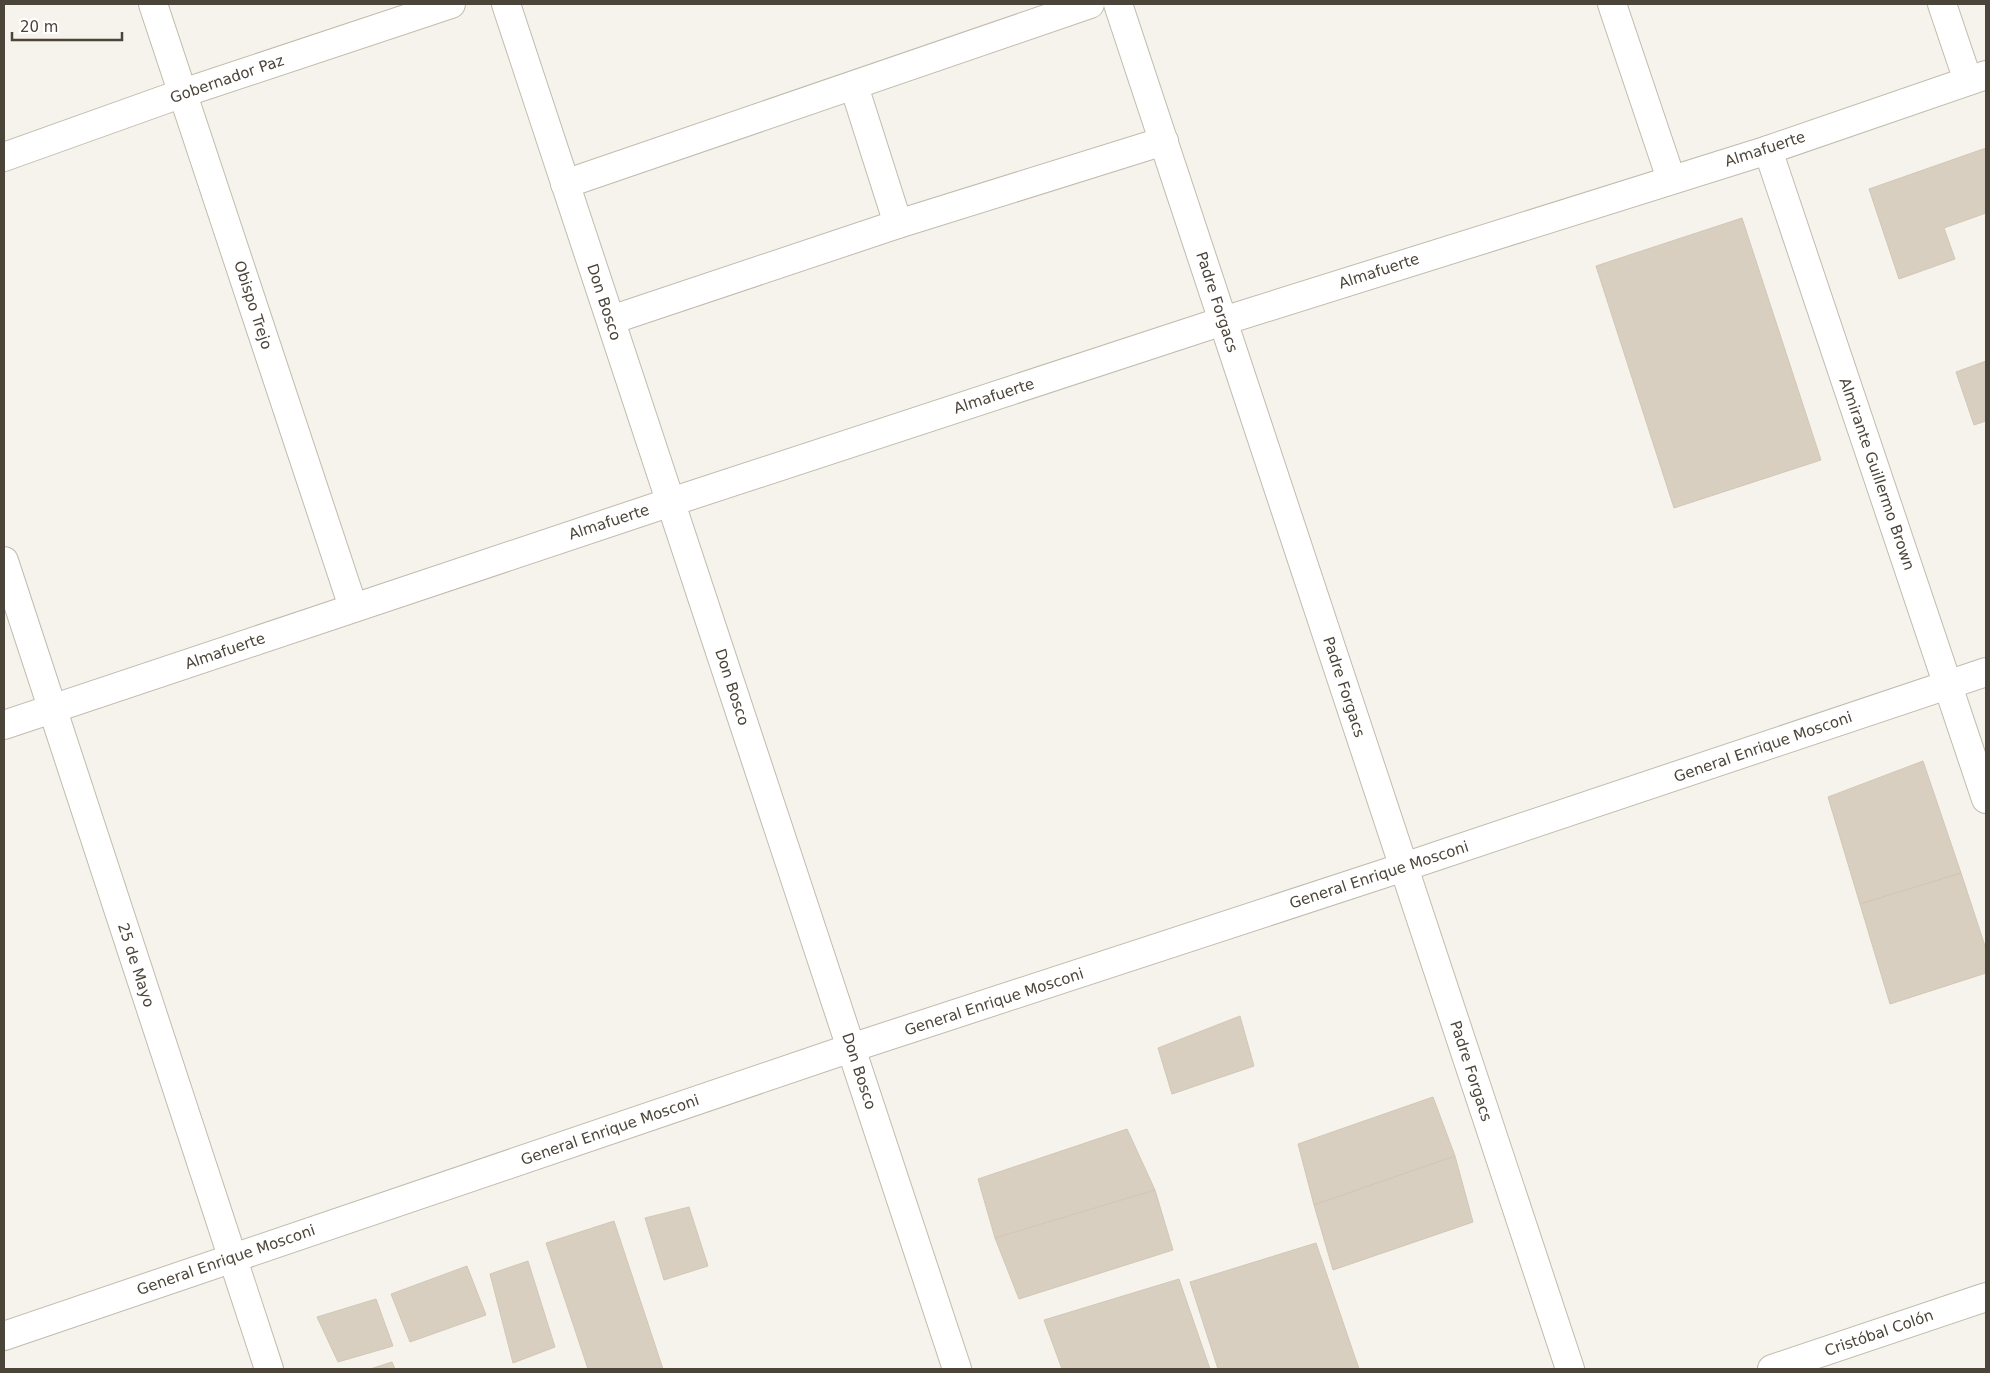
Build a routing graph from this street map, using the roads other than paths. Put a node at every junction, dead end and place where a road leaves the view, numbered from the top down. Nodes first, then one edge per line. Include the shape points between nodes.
1 (153, 4) edge
2 (451, 4) edge
3 (506, 4) edge
4 (1090, 4) edge
5 (1118, 4) edge
6 (1612, 4) edge
7 (1942, 4) edge
8 (1977, 78) edge
9 (854, 86) junction
10 (183, 93) junction
11 (1164, 141) junction
12 (1768, 150) junction
13 (4, 157) edge
14 (1671, 179) junction
15 (565, 184) junction
16 (898, 224) junction
17 (610, 320) junction
18 (1223, 321) junction
19 (670, 502) junction
20 (4, 561) edge
21 (353, 607) junction
22 (1986, 672) edge
23 (1948, 685) junction
24 (52, 710) junction
25 (4, 725) edge
26 (1986, 799) edge
27 (1404, 867) junction
28 (851, 1048) junction
29 (233, 1257) junction
30 (1986, 1297) edge
31 (4, 1336) edge
32 (269, 1369) edge
33 (957, 1369) edge
34 (1570, 1369) edge
35 (1772, 1369) edge

1 - 10 street, Obispo Trejo
2 - 10 street, Gobernador Paz
3 - 15 street, Don Bosco
4 - 9 street
5 - 11 street, Padre Forgacs
6 - 14 street
7 - 8 street
8 - 12 street, Almafuerte
9 - 15 street
9 - 16 street
10 - 13 street, Gobernador Paz
10 - 21 street, Obispo Trejo
11 - 16 street
11 - 18 street, Padre Forgacs
12 - 14 street, Almafuerte
12 - 23 street, Almirante Guillermo Brown
14 - 18 street, Almafuerte
15 - 17 street, Don Bosco
16 - 17 street
17 - 19 street, Don Bosco
18 - 19 street, Almafuerte
18 - 27 street, Padre Forgacs
19 - 21 street, Almafuerte
19 - 28 street, Don Bosco
20 - 24 street, 25 de Mayo
21 - 24 street, Almafuerte
22 - 23 street, General Enrique Mosconi
23 - 26 street, Almirante Guillermo Brown
23 - 27 street, General Enrique Mosconi
24 - 25 street, Almafuerte
24 - 29 street, 25 de Mayo
27 - 28 street, General Enrique Mosconi
27 - 34 street, Padre Forgacs
28 - 29 street, General Enrique Mosconi
28 - 33 street, Don Bosco
29 - 31 street, General Enrique Mosconi
29 - 32 street, 25 de Mayo
30 - 35 street, Cristóbal Colón

